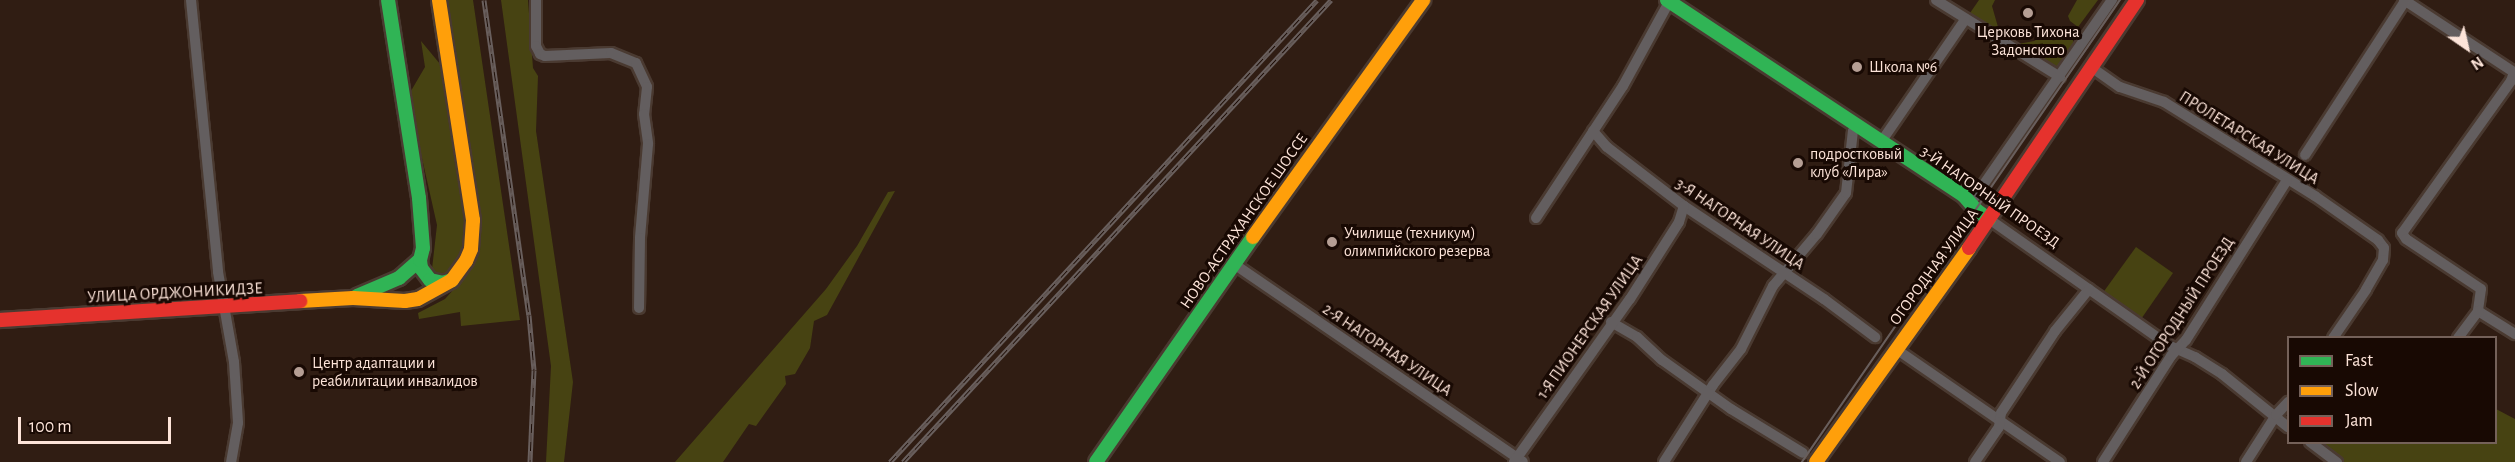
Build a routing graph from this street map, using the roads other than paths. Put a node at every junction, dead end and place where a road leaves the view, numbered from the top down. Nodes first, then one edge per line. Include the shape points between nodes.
1 (191, 0) edge
2 (388, 0) edge
3 (440, 0) edge
4 (536, 0) edge
5 (1423, 0) edge
6 (1669, 0) edge
7 (1936, 0) edge
8 (2112, 0) edge
9 (2137, 0) edge
10 (2404, 1) edge
11 (1965, 20) junction
12 (2091, 67) junction
13 (2514, 72) edge
14 (2060, 77) junction
15 (1857, 125) junction
16 (1593, 131) junction
17 (1881, 142) junction
18 (2305, 155) dead end
19 (2287, 180) junction
20 (1970, 204) junction
21 (1684, 206) junction
22 (1536, 218) dead end
23 (1989, 219) junction
24 (420, 260) junction
25 (1234, 264) junction
26 (1785, 273) junction
27 (452, 280) junction
28 (2089, 289) junction
29 (352, 298) junction
30 (225, 307) junction
31 (639, 308) dead end
32 (2478, 311) junction
33 (0, 320) edge
34 (1611, 322) junction
35 (2515, 334) edge
36 (2334, 336) edge
37 (2459, 336) edge
38 (1875, 337) dead end
39 (1896, 349) junction
40 (2179, 349) junction
41 (1709, 393) junction
42 (2287, 404) edge
43 (2276, 416) junction
44 (2000, 420) junction
45 (2287, 425) edge
46 (2313, 444) edge
47 (1803, 453) dead end
48 (1518, 460) edge
49 (231, 462) edge
50 (1095, 462) edge
51 (1664, 462) edge
52 (1816, 462) edge
53 (1975, 462) edge
54 (2060, 462) edge
55 (2103, 462) edge
56 (2246, 462) edge
57 (2337, 462) edge

1 - 30 street via 218,272
2 - 24 main road via 424,230
3 - 27 main road, УЛИЦА ОРДЖОНИКИДЗЕ via 473,219 471,249
4 - 31 street via 536,46 540,54 611,53 636,63 647,87 644,114 648,144
5 - 25 main road, НОВО-АСТРАХАНСКОЕ ШОССЕ
6 - 15 main road, 3-Й НАГОРНЫЙ ПРОЕЗД
6 - 16 street via 1623,86
7 - 11 street
8 - 14 street
9 - 12 main road, ОГОРОДНАЯ УЛИЦА
10 - 13 street
10 - 18 street
11 - 14 street
11 - 17 street
12 - 19 street, ПРОЛЕТАРСКАЯ УЛИЦА via 2120,87 2164,102
12 - 23 main road, ОГОРОДНАЯ УЛИЦА
13 - 32 street via 2402,233 2481,289
14 - 20 street
15 - 17 main road, 3-Й НАГОРНЫЙ ПРОЕЗД
15 - 26 street via 1846,193
16 - 21 street, 3-Я НАГОРНАЯ УЛИЦА via 1607,147
16 - 22 street
17 - 20 main road, 3-Й НАГОРНЫЙ ПРОЕЗД via 1964,196
19 - 36 street, ПРОЛЕТАРСКАЯ УЛИЦА via 2378,240 2384,248 2383,260
19 - 40 street, 2-Й ОГОРОДНЫЙ ПРОЕЗД
20 - 23 main road, 3-Й НАГОРНЫЙ ПРОЕЗД
21 - 26 street, 3-Я НАГОРНАЯ УЛИЦА
21 - 34 street, 1-Я ПИОНЕРСКАЯ УЛИЦА via 1679,222
23 - 28 street, 3-Й НАГОРНЫЙ ПРОЕЗД
23 - 39 main road, ОГОРОДНАЯ УЛИЦА
24 - 27 main road via 430,280
24 - 29 main road, УЛИЦА ОРДЖОНИКИДЗЕ via 399,278
25 - 48 street, 2-Я НАГОРНАЯ УЛИЦА
25 - 50 main road, НОВО-АСТРАХАНСКОЕ ШОССЕ
26 - 38 street, 3-Я НАГОРНАЯ УЛИЦА
26 - 41 street via 1773,286 1741,348
27 - 29 main road, УЛИЦА ОРДЖОНИКИДЗЕ via 430,294 405,302
28 - 40 street, 3-Й НАГОРНЫЙ ПРОЕЗД
28 - 44 street via 2055,331
29 - 30 main road, УЛИЦА ОРДЖОНИКИДЗЕ
30 - 33 main road, УЛИЦА ОРДЖОНИКИДЗЕ
30 - 49 street via 238,423
32 - 35 street
32 - 37 street
34 - 41 street via 1637,337
34 - 48 street, 1-Я ПИОНЕРСКАЯ УЛИЦА
39 - 44 street
39 - 52 main road, ОГОРОДНАЯ УЛИЦА
40 - 43 street, 3-Й НАГОРНЫЙ ПРОЕЗД via 2222,374
40 - 55 street, 2-Й ОГОРОДНЫЙ ПРОЕЗД
41 - 47 street
41 - 51 street
42 - 43 street
43 - 45 street, 3-Й НАГОРНЫЙ ПРОЕЗД
43 - 56 street
44 - 53 street
44 - 54 street
46 - 57 street

